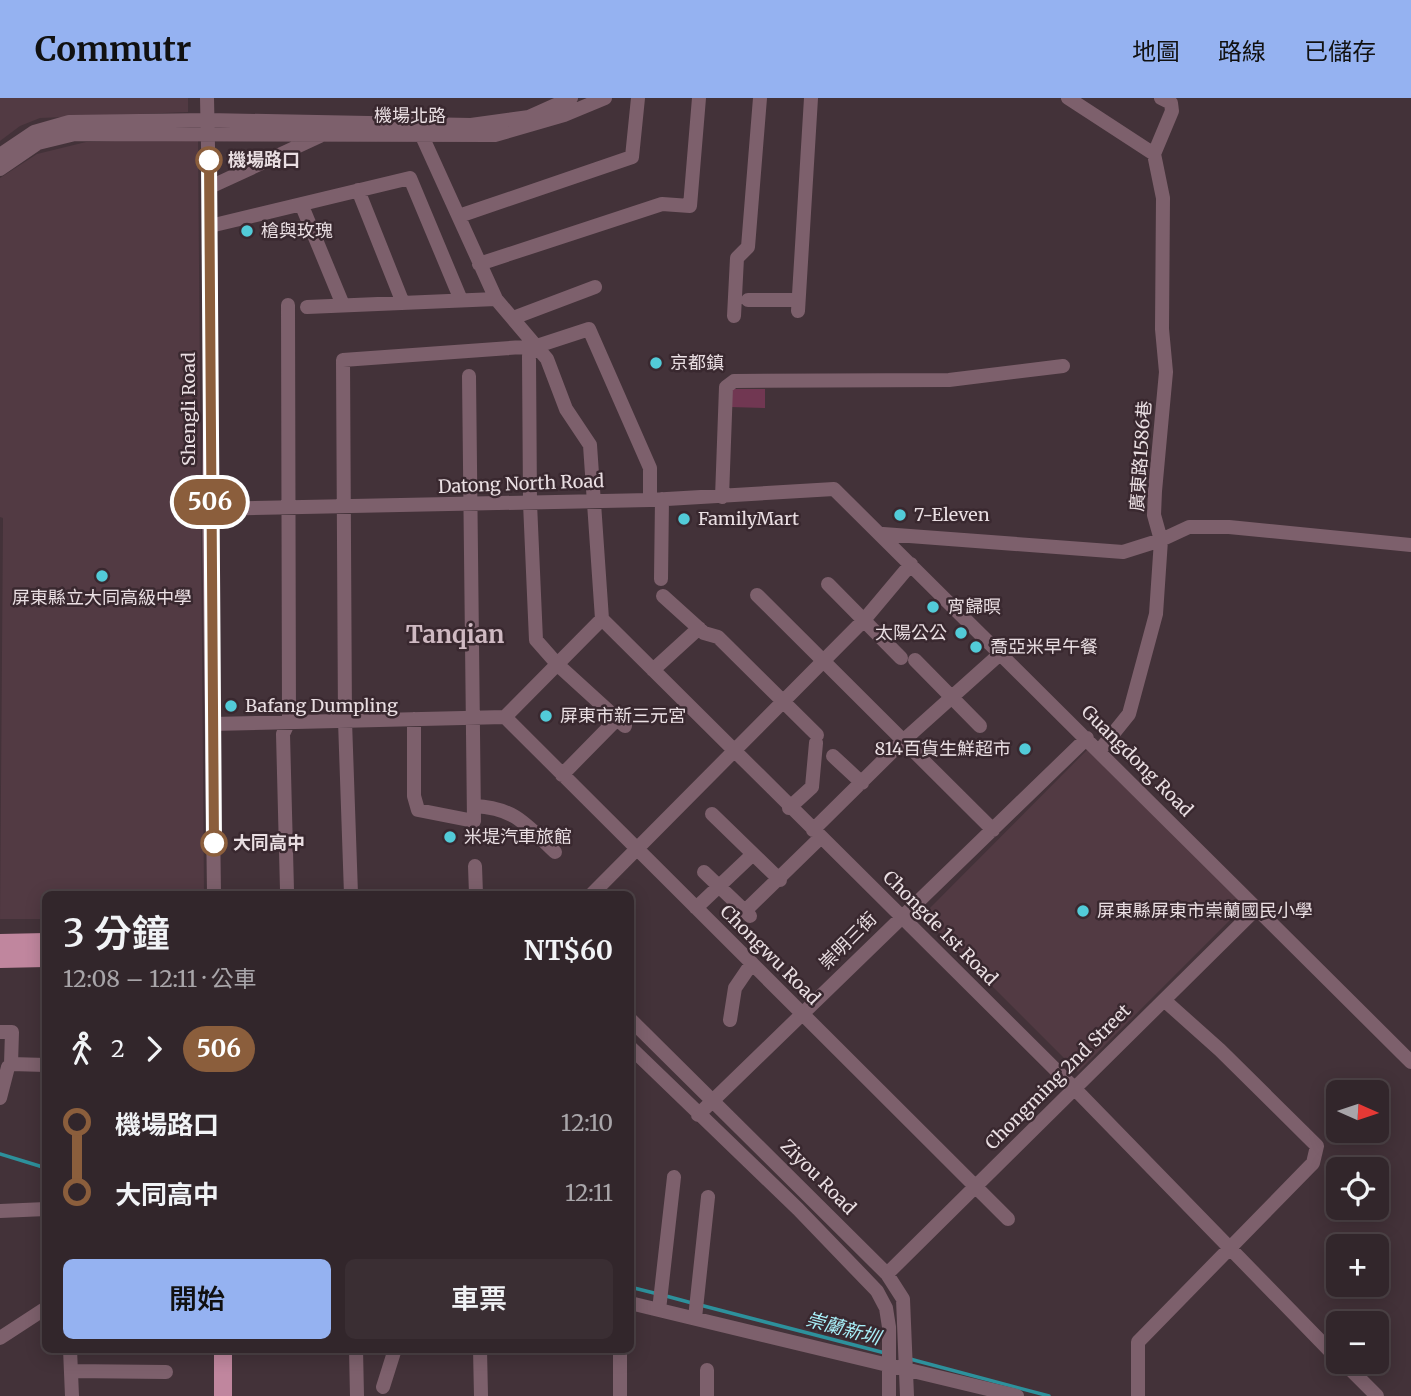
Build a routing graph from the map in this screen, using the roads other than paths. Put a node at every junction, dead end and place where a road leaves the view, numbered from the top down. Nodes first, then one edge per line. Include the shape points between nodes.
1 (207, 98) edge
2 (571, 98) edge
3 (605, 98) edge
4 (638, 98) edge
5 (699, 98) edge
6 (760, 98) edge
7 (811, 98) edge
8 (1068, 98) edge
9 (1161, 98) edge
10 (208, 127) junction
11 (324, 128) junction
12 (422, 136) junction
13 (1154, 154) junction
14 (0, 155) edge
15 (0, 169) edge
16 (210, 187) junction
17 (358, 190) junction
18 (302, 206) junction
19 (459, 216) junction
20 (210, 226) junction
21 (479, 264) junction
22 (595, 287) dead end
23 (496, 299) junction
24 (461, 300) junction
25 (748, 300) dead end
26 (403, 303) junction
27 (288, 305) dead end
28 (343, 305) junction
29 (307, 307) dead end
30 (734, 316) dead end
31 (513, 318) junction
32 (537, 346) junction
33 (1063, 366) dead end
34 (469, 376) dead end
35 (834, 489) joint
36 (722, 497) junction
37 (656, 499) junction
38 (595, 501) junction
39 (530, 503) junction
40 (470, 504) junction
41 (289, 506) junction
42 (345, 507) junction
43 (209, 509) junction
44 (883, 534) junction
45 (1161, 540) junction
46 (1411, 545) edge
47 (911, 564) junction
48 (661, 579) dead end
49 (828, 584) dead end
50 (757, 595) dead end
51 (663, 596) dead end
52 (602, 619) junction
53 (864, 620) junction
54 (699, 628) junction
55 (1001, 653) junction
56 (823, 660) junction
57 (558, 665) junction
58 (653, 670) junction
59 (951, 697) junction
60 (785, 700) junction
61 (475, 717) junction
62 (505, 717) junction
63 (414, 719) junction
64 (289, 721) junction
65 (345, 721) junction
66 (212, 724) junction
67 (980, 726) dead end
68 (1087, 738) junction
69 (904, 740) junction
70 (733, 749) junction
71 (1100, 750) junction
72 (833, 756) dead end
73 (562, 775) junction
74 (862, 783) junction
75 (474, 806) junction
76 (789, 808) junction
77 (712, 814) dead end
78 (993, 830) junction
79 (817, 834) junction
80 (636, 849) junction
81 (555, 852) dead end
82 (753, 854) junction
83 (475, 866) dead end
84 (704, 872) dead end
85 (780, 880) junction
86 (718, 885) junction
87 (287, 890) dead end
88 (214, 891) edge
89 (351, 891) edge
90 (476, 891) edge
91 (595, 891) edge
92 (696, 908) junction
93 (1256, 908) junction
94 (901, 915) junction
95 (42, 942) edge
96 (0, 943) edge
97 (42, 958) edge
98 (0, 959) edge
99 (752, 963) junction
100 (1164, 1000) junction
101 (803, 1014) junction
102 (730, 1020) dead end
103 (634, 1023) edge
104 (0, 1032) edge
105 (634, 1051) edge
106 (1411, 1062) edge
107 (42, 1065) edge
108 (8, 1067) dead end
109 (1074, 1088) junction
110 (0, 1098) edge
111 (712, 1101) junction
112 (698, 1115) junction
113 (674, 1177) dead end
114 (975, 1186) junction
115 (708, 1197) dead end
116 (42, 1209) edge
117 (0, 1211) edge
118 (1008, 1219) dead end
119 (1229, 1246) junction
120 (887, 1274) junction
121 (660, 1300) junction
122 (634, 1303) edge
123 (696, 1309) junction
124 (42, 1311) edge
125 (0, 1338) edge
126 (1326, 1347) edge
127 (70, 1353) edge
128 (223, 1353) edge
129 (356, 1353) edge
130 (395, 1353) edge
131 (480, 1353) edge
132 (620, 1353) edge
133 (888, 1356) junction
134 (907, 1361) junction
135 (707, 1370) dead end
136 (71, 1371) junction
137 (166, 1372) dead end
138 (1355, 1374) edge
139 (383, 1387) dead end
140 (72, 1396) edge
141 (223, 1396) edge
142 (357, 1396) edge
143 (481, 1396) edge
144 (620, 1396) edge
145 (707, 1396) edge
146 (889, 1396) edge
147 (907, 1396) edge
148 (1017, 1396) edge
149 (1138, 1396) edge
150 (1377, 1396) edge

1 - 10 street, Shengli Road
2 - 11 street, 機場北路 via 529,117 471,125
3 - 12 street, 機場北路 via 495,135
4 - 19 street via 632,157
5 - 21 street via 690,206 662,204
6 - 30 street via 748,247 737,258
7 - 25 street via 798,306
8 - 13 street
9 - 13 street via 1171,103 1172,111
10 - 11 street, 機場北路
10 - 14 street via 69,122 34,132
10 - 15 street via 75,134 38,143
10 - 16 street, Shengli Road
11 - 12 street, 機場北路
11 - 16 street
12 - 19 street
13 - 45 street, 廣東路1586巷 via 1163,198 1166,372 1154,515
16 - 20 street, Shengli Road
17 - 18 street
17 - 24 street via 410,178
17 - 26 street
18 - 20 street
18 - 28 street
19 - 21 street
20 - 43 street, Shengli Road
21 - 23 street
22 - 31 street
23 - 24 street
23 - 31 street
24 - 26 street
26 - 28 street
27 - 41 street
28 - 29 street
31 - 32 street
32 - 37 street via 589,328 650,468
32 - 38 street via 547,359 566,409 590,445
32 - 39 street via 529,356
32 - 42 street via 343,360
33 - 36 street via 949,380 734,381 726,387
34 - 40 street
35 - 36 street, Datong North Road
35 - 44 street, Guangdong Road
36 - 37 street, Datong North Road
37 - 38 street, Datong North Road
37 - 48 street
38 - 39 street, Datong North Road
38 - 52 street
39 - 40 street, Datong North Road
39 - 57 street via 536,640
40 - 42 street, Datong North Road
40 - 61 street
41 - 42 street, Datong North Road
41 - 43 street, Datong North Road
41 - 64 street
42 - 65 street
43 - 66 street, Shengli Road
44 - 45 street via 1123,552
44 - 47 street, Guangdong Road
45 - 46 street via 1189,527 1229,527
45 - 71 street, 廣東路1586巷 via 1156,614 1146,661 1129,714
47 - 53 street
47 - 55 street, Guangdong Road
49 - 53 street
50 - 56 street
51 - 54 street
52 - 57 street
52 - 58 street, Chongde 1st Road
53 - 56 street
53 - 59 street
54 - 58 street
54 - 60 street via 718,637
55 - 59 street
55 - 68 street, Guangdong Road
56 - 60 street
56 - 69 street
57 - 62 street
57 - 73 street via 621,723
58 - 70 street, Chongde 1st Road
59 - 67 street
59 - 69 street
60 - 70 street
60 - 76 street via 817,739 812,787
61 - 62 street
61 - 63 street
61 - 75 street
62 - 73 street, Chongwu Road
63 - 65 street
63 - 75 street via 418,810 474,821
64 - 65 street
64 - 66 street
64 - 87 street via 283,734
65 - 89 street
66 - 88 street, Shengli Road
68 - 71 street, Guangdong Road
68 - 78 street, 崇明三街
69 - 74 street
69 - 78 street
70 - 76 street, Chongde 1st Road
70 - 80 street
71 - 93 street, Guangdong Road
72 - 74 street
73 - 80 street, Chongwu Road
74 - 79 street
75 - 81 street via 498,807 516,815
76 - 79 street, Chongde 1st Road
77 - 82 street
78 - 94 street, 崇明三街
79 - 85 street
79 - 94 street, Chongde 1st Road
80 - 91 street
80 - 92 street, Chongwu Road
82 - 85 street
82 - 86 street
83 - 90 street
84 - 86 street
85 - 86 street via 748,913
86 - 92 street
92 - 99 street, Chongwu Road
93 - 100 street, Chongming 2nd Street
93 - 106 street, Guangdong Road
94 - 101 street, 崇明三街
94 - 109 street, Chongde 1st Road
95 - 96 main road
97 - 98 main road
99 - 101 street, Chongwu Road
99 - 102 street via 735,988
100 - 109 street, Chongming 2nd Street
100 - 119 street via 1317,1146 1313,1163
101 - 111 street, 崇明三街
101 - 114 street, Chongwu Road
103 - 111 street, Ziyou Road
104 - 107 street via 12,1032 11,1064
105 - 112 street, Ziyou Road
108 - 110 street
109 - 114 street, Chongming 2nd Street
109 - 119 street, Chongde 1st Road
111 - 112 street, 崇明三街
111 - 120 street, Ziyou Road
112 - 133 street, Ziyou Road via 877,1291 886,1308
113 - 121 street
114 - 118 street, Chongwu Road
114 - 120 street, Chongming 2nd Street
115 - 123 street
116 - 117 street
119 - 126 street, Chongde 1st Road
119 - 149 street via 1138,1342
120 - 134 street, Ziyou Road via 903,1299
121 - 122 street
121 - 123 street
123 - 133 street via 765,1334
124 - 125 street
127 - 136 street
128 - 141 main road
129 - 142 street
130 - 139 street
131 - 143 street
132 - 144 street
133 - 134 street
133 - 146 street, Ziyou Road
134 - 147 street, Ziyou Road
134 - 148 street
135 - 145 street
136 - 137 street
136 - 140 street
138 - 150 street

